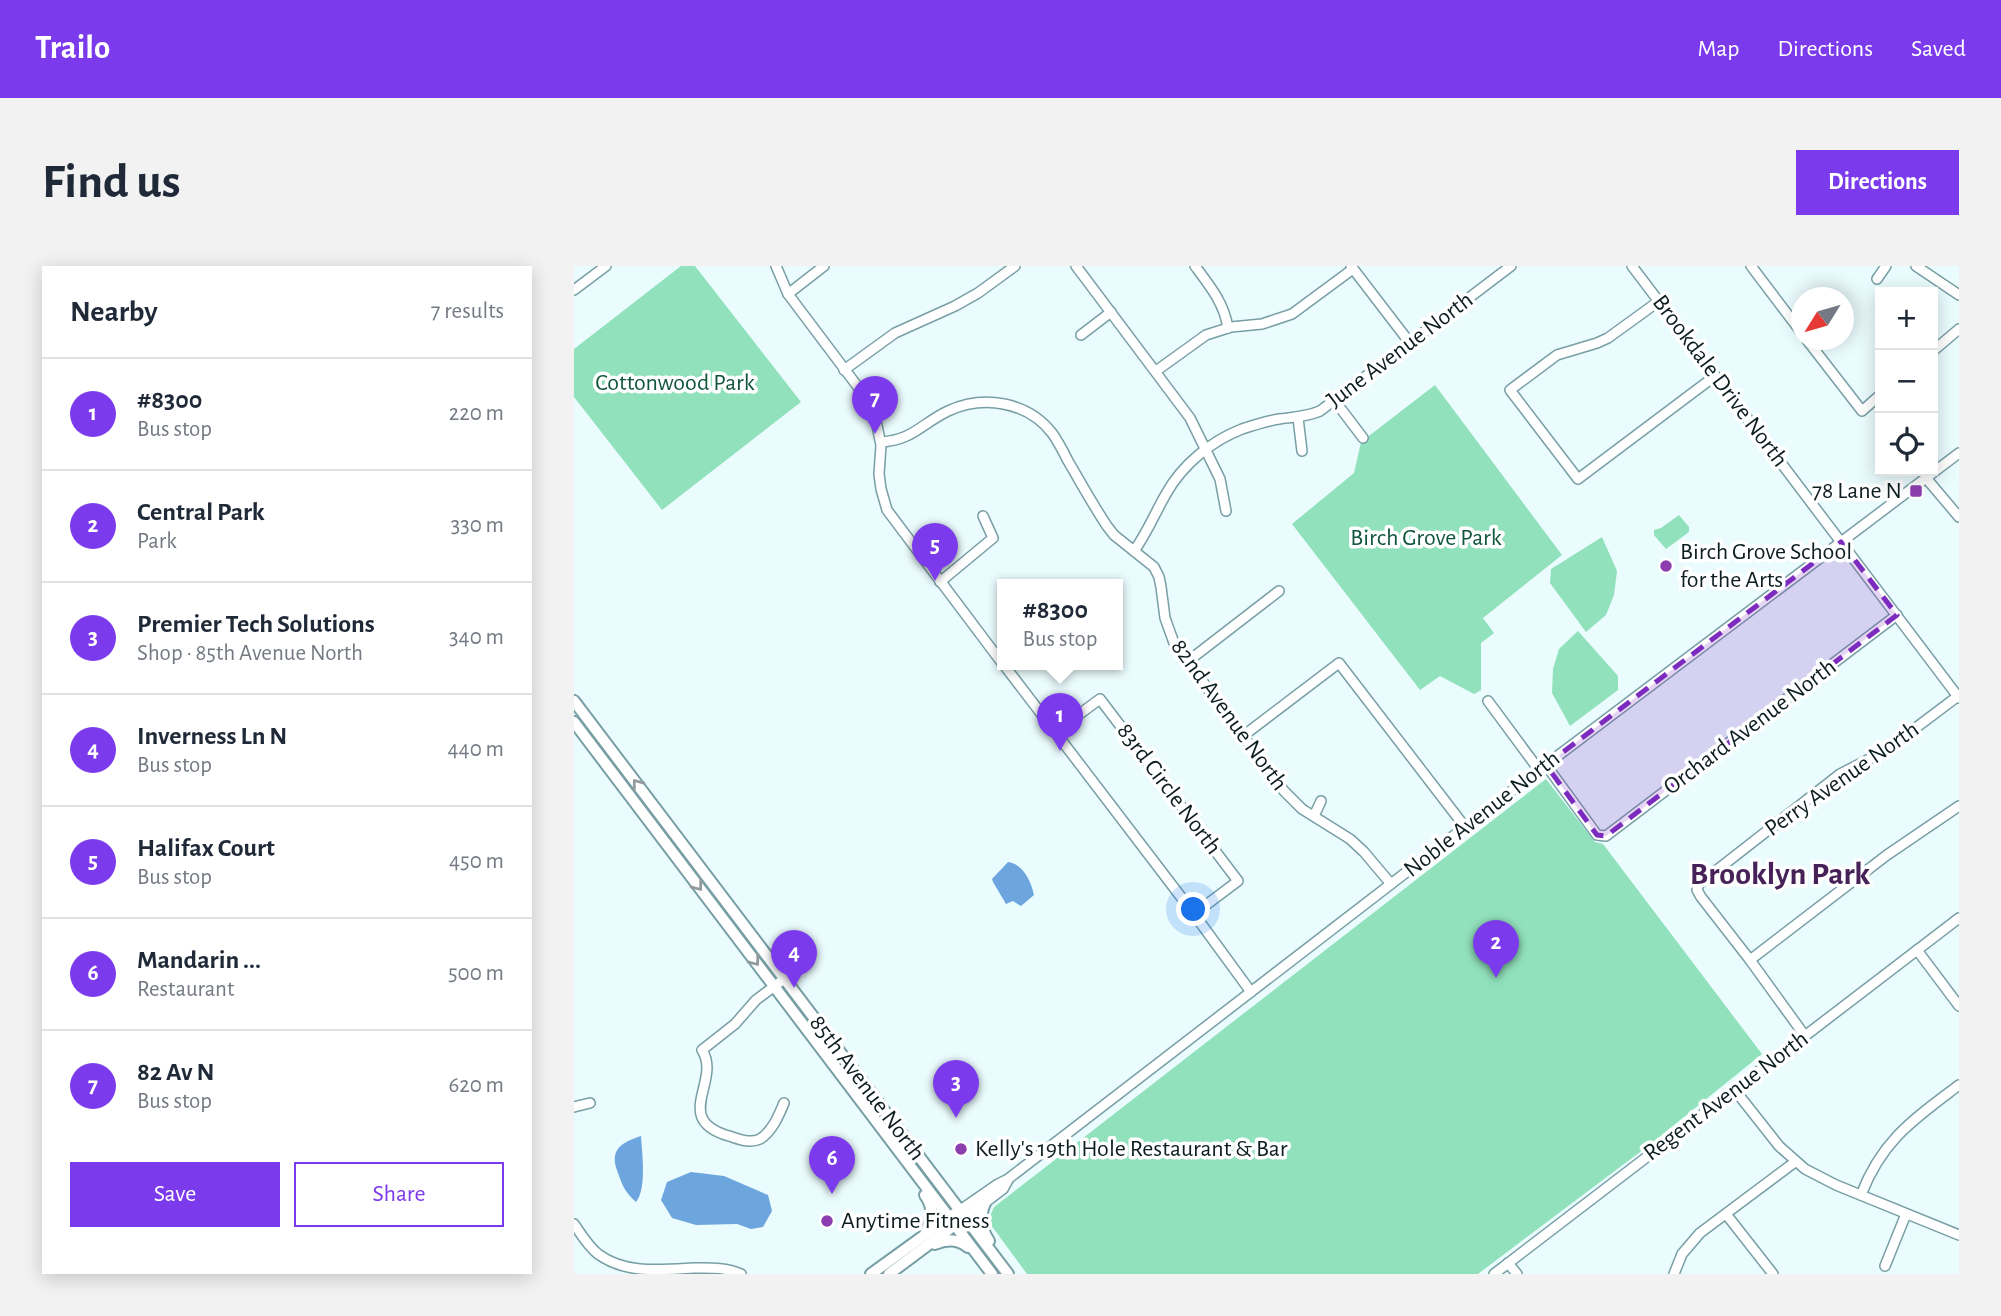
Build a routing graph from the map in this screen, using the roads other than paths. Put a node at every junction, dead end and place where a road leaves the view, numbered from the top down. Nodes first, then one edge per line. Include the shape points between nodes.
1 (606, 266) edge
2 (776, 266) edge
3 (824, 266) edge
4 (1015, 266) edge
5 (1076, 266) edge
6 (1195, 266) edge
7 (1511, 266) edge
8 (1632, 266) edge
9 (1751, 266) edge
10 (1886, 266) edge
11 (1916, 266) edge
12 (1352, 268) edge
13 (1877, 279) dead end
14 (574, 290) edge
15 (788, 294) junction
16 (1959, 295) edge
17 (1659, 301) junction
18 (1111, 312) junction
19 (1791, 319) edge
20 (1228, 328) junction
21 (1959, 330) edge
22 (1082, 335) dead end
23 (1410, 343) junction
24 (1815, 350) edge
25 (1934, 350) edge
26 (845, 370) junction
27 (1156, 371) junction
28 (1715, 376) junction
29 (1875, 399) edge
30 (1335, 401) junction
31 (1298, 418) junction
32 (1363, 438) dead end
33 (881, 442) junction
34 (1207, 449) junction
35 (1301, 451) dead end
36 (1959, 453) edge
37 (1926, 478) junction
38 (1226, 511) dead end
39 (984, 516) dead end
40 (1959, 517) edge
41 (1842, 542) junction
42 (1134, 551) junction
43 (940, 582) junction
44 (1279, 591) dead end
45 (1897, 615) junction
46 (997, 655) edge
47 (1187, 662) junction
48 (1009, 670) edge
49 (1958, 697) edge
50 (574, 701) edge
51 (1488, 701) dead end
52 (574, 722) edge
53 (1055, 733) junction
54 (1244, 736) junction
55 (1542, 768) junction
56 (1321, 801) dead end
57 (1959, 806) edge
58 (1314, 816) junction
59 (1465, 828) junction
60 (1391, 884) junction
61 (1194, 915) junction
62 (1959, 918) edge
63 (1917, 950) junction
64 (1749, 960) junction
65 (784, 979) junction
66 (774, 986) junction
67 (1251, 992) junction
68 (1959, 1006) edge
69 (1805, 1036) junction
70 (1959, 1086) edge
71 (1734, 1089) junction
72 (590, 1103) dead end
73 (784, 1103) dead end
74 (574, 1107) edge
75 (886, 1134) junction
76 (1795, 1162) junction
77 (1008, 1179) junction
78 (1861, 1195) junction
79 (985, 1203) junction
80 (962, 1214) junction
81 (1726, 1214) junction
82 (1906, 1214) junction
83 (952, 1221) junction
84 (574, 1224) edge
85 (925, 1234) junction
86 (1959, 1235) edge
87 (978, 1255) junction
88 (906, 1262) junction
89 (1508, 1263) junction
90 (1885, 1266) dead end
91 (741, 1274) edge
92 (871, 1274) edge
93 (889, 1274) edge
94 (992, 1274) edge
95 (1008, 1274) edge
96 (1014, 1274) edge
97 (1494, 1274) edge
98 (1517, 1274) edge
99 (1674, 1274) edge
100 (1773, 1274) edge

1 - 14 street
2 - 15 street
3 - 15 street
4 - 26 street via 955,306 895,333
5 - 18 street
6 - 20 street via 1218,298
7 - 23 street, June Avenue North
8 - 17 street, Brookdale Drive North
9 - 19 street
10 - 13 street
11 - 16 street
12 - 20 street via 1292,314
12 - 23 street
15 - 26 street
17 - 28 street, Brookdale Drive North
17 - 28 street via 1597,344 1557,355 1510,390 1578,480
18 - 22 street
18 - 27 street
20 - 27 street via 1197,340
21 - 25 street
23 - 30 street, June Avenue North
24 - 29 street via 1862,411
26 - 33 street via 872,410
27 - 34 street
28 - 41 street, Brookdale Drive North
30 - 31 street, June Avenue North
30 - 32 street
31 - 34 street, June Avenue North via 1241,429
31 - 35 street
33 - 42 street, 82nd Avenue North via 907,437 950,411 976,403 1004,404 1030,414 1066,447 1107,526
33 - 43 street via 879,474 887,510
34 - 38 street via 1220,479
34 - 42 street, June Avenue North via 1167,491
36 - 37 street, Noble Avenue North
37 - 40 street
37 - 41 street, Noble Avenue North
39 - 43 street via 993,538
41 - 45 street, Brookdale Drive North
41 - 55 street, Noble Avenue North
42 - 47 street, 82nd Avenue North via 1159,577 1168,631
43 - 46 street
44 - 47 street
45 - 49 street, Brookdale Drive North
45 - 55 street, Orchard Avenue North via 1610,833 1601,836 1594,831
47 - 54 street, 82nd Avenue North
48 - 53 street
49 - 64 street, Perry Avenue North via 1885,751 1840,774 1699,884 1701,897
65 -> 50 main road, 85th Avenue North
51 - 55 street
52 -> 66 main road, 85th Avenue North
53 - 61 street
53 - 61 street, 83rd Circle North via 1100,699 1108,709 1238,881
54 - 58 street, 82nd Avenue North via 1293,801
54 - 59 street via 1339,663
55 - 59 street, Noble Avenue North
56 - 58 street
57 - 64 street
58 - 60 street, 82nd Avenue North via 1350,839
59 - 60 street, Noble Avenue North
60 - 67 street, Noble Avenue North
61 - 67 street
62 - 63 street, Regent Avenue North
63 - 68 street
63 - 69 street, Regent Avenue North
64 - 69 street
65 - 66 street
65 - 80 main road, 85th Avenue North
66 - 73 street via 702,1050 706,1063 701,1114 705,1125 715,1132 751,1142 766,1134
66 - 75 main road, 85th Avenue North
67 - 77 street, Noble Avenue North
69 - 71 street, Regent Avenue North
70 - 78 street via 1899,1133 1875,1164
71 - 76 street
71 - 89 street, Regent Avenue North
72 - 74 street
75 - 83 main road, 85th Avenue North
75 - 85 main road via 891,1150 930,1202 932,1219
76 - 78 street
76 - 81 street
77 - 79 street, Noble Avenue North
77 - 80 street, Noble Avenue North
78 - 82 street
79 - 80 street, Noble Avenue North
79 - 96 main road via 983,1231
80 - 83 main road
80 - 95 main road, 85th Avenue North
81 - 99 street via 1690,1243
81 - 100 street
82 - 86 street
82 - 90 street
83 - 85 main road
83 - 87 main road, 85th Avenue North
83 - 88 main road
84 - 91 street via 599,1254 621,1266 650,1270 712,1267
85 - 92 main road
87 - 88 main road via 962,1242 947,1240
87 - 94 main road, 85th Avenue North
88 - 93 main road
89 - 97 street, Regent Avenue North
89 - 98 street

